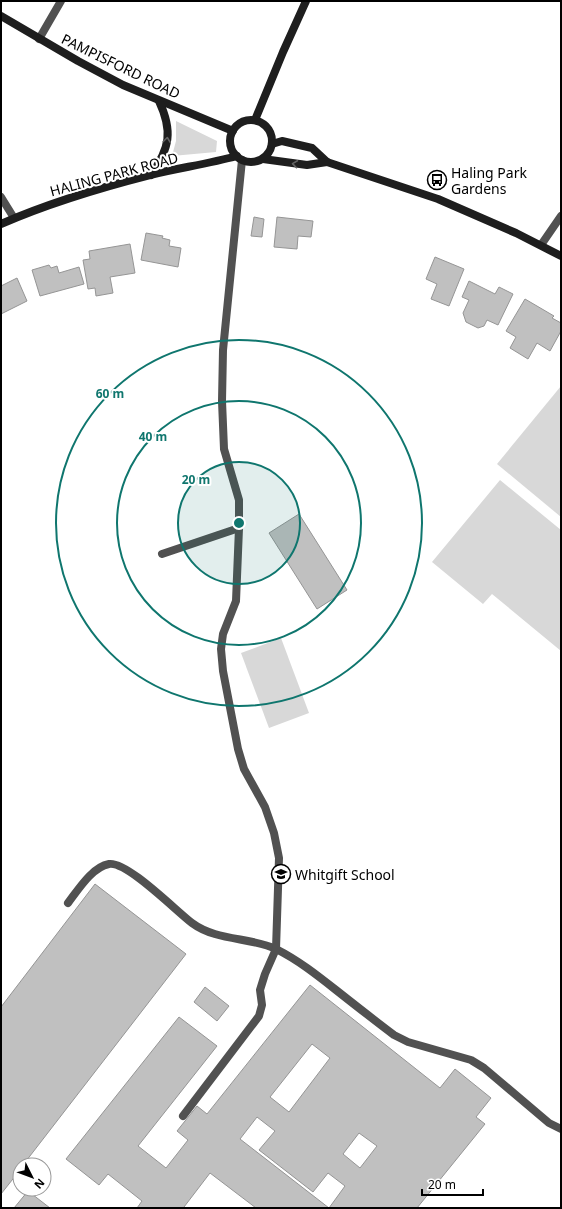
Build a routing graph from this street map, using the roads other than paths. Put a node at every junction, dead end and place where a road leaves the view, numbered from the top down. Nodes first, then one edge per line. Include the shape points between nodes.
1 (61, 1) edge
2 (306, 1) edge
3 (1, 16) edge
4 (39, 39) junction
5 (159, 101) junction
6 (255, 120) junction
7 (233, 131) junction
8 (272, 144) junction
9 (240, 158) junction
10 (262, 159) junction
11 (327, 162) junction
12 (151, 175) junction
13 (1, 197) edge
14 (561, 216) edge
15 (14, 218) junction
16 (1, 224) edge
17 (540, 245) junction
18 (561, 256) edge
19 (239, 528) junction
20 (162, 554) dead end
21 (68, 903) dead end
22 (276, 949) junction
23 (183, 1116) dead end
24 (561, 1129) edge

1 - 4 street
2 - 6 street
3 - 4 street, PAMPISFORD ROAD
4 - 5 street, PAMPISFORD ROAD via 123,85
5 - 7 street, PAMPISFORD ROAD
12 -> 5 street via 162,160 169,140 167,118
6 - 7 street via 242,122
6 - 8 street via 265,125 271,134
7 - 9 street via 230,142 232,149
8 - 10 street via 270,151
8 - 11 street via 282,141 312,148
9 - 10 street via 248,162
9 - 12 street, HALING PARK ROAD
9 - 19 street via 223,350 222,401 224,449 239,500
11 -> 10 street via 307,165
11 - 17 street via 438,198
12 - 15 street, HALING PARK ROAD via 79,194
13 - 15 street
14 - 17 street
15 - 16 street, HALING PARK ROAD
17 - 18 street
19 - 20 street
19 - 22 street via 236,601 224,634 222,656 238,749 244,769 265,807 279,858
21 - 22 street via 100,867 110,864 121,866 193,924 214,933 259,942
22 - 23 street via 260,990 262,1005 259,1016
22 - 24 street via 303,964 394,1035 408,1042 471,1060 484,1068 549,1123

